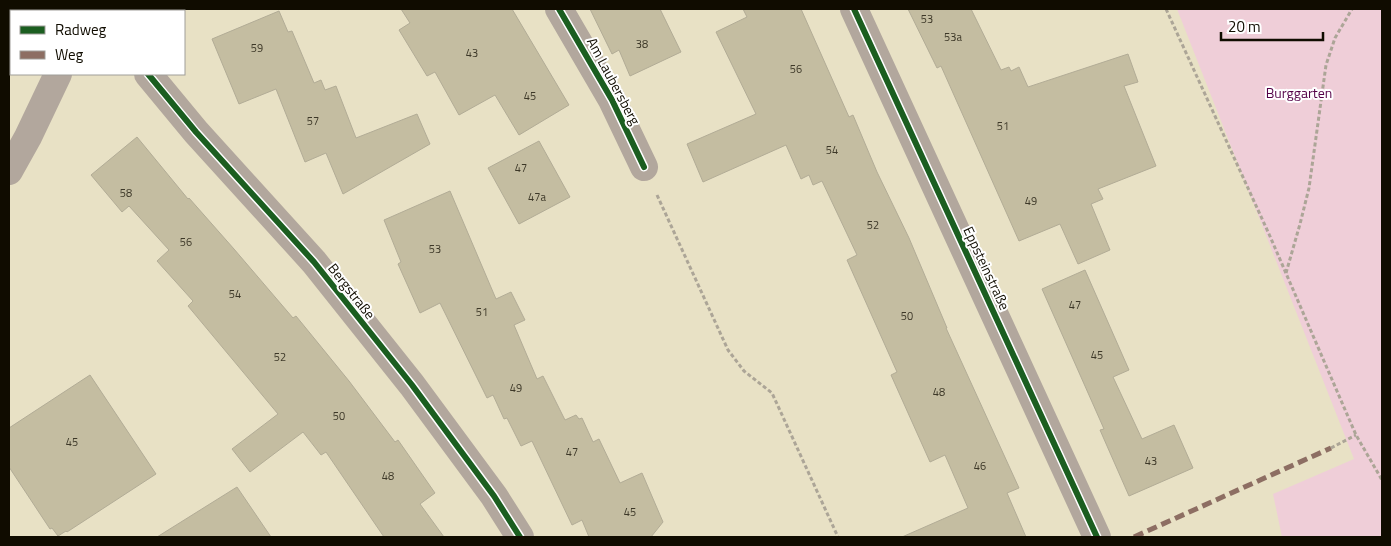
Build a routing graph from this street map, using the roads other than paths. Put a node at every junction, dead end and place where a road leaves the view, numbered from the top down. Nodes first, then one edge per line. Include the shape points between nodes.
1 (559, 9) edge
2 (854, 9) edge
3 (58, 75) edge
4 (149, 75) edge
5 (644, 167) road end
6 (9, 171) edge
7 (520, 537) edge
8 (1097, 537) edge

1 - 5 street, Am Laubersberg via 612,100
2 - 8 street, Eppsteinstraße
3 - 6 street
4 - 7 street, Bergstraße via 314,262 412,385 494,496

